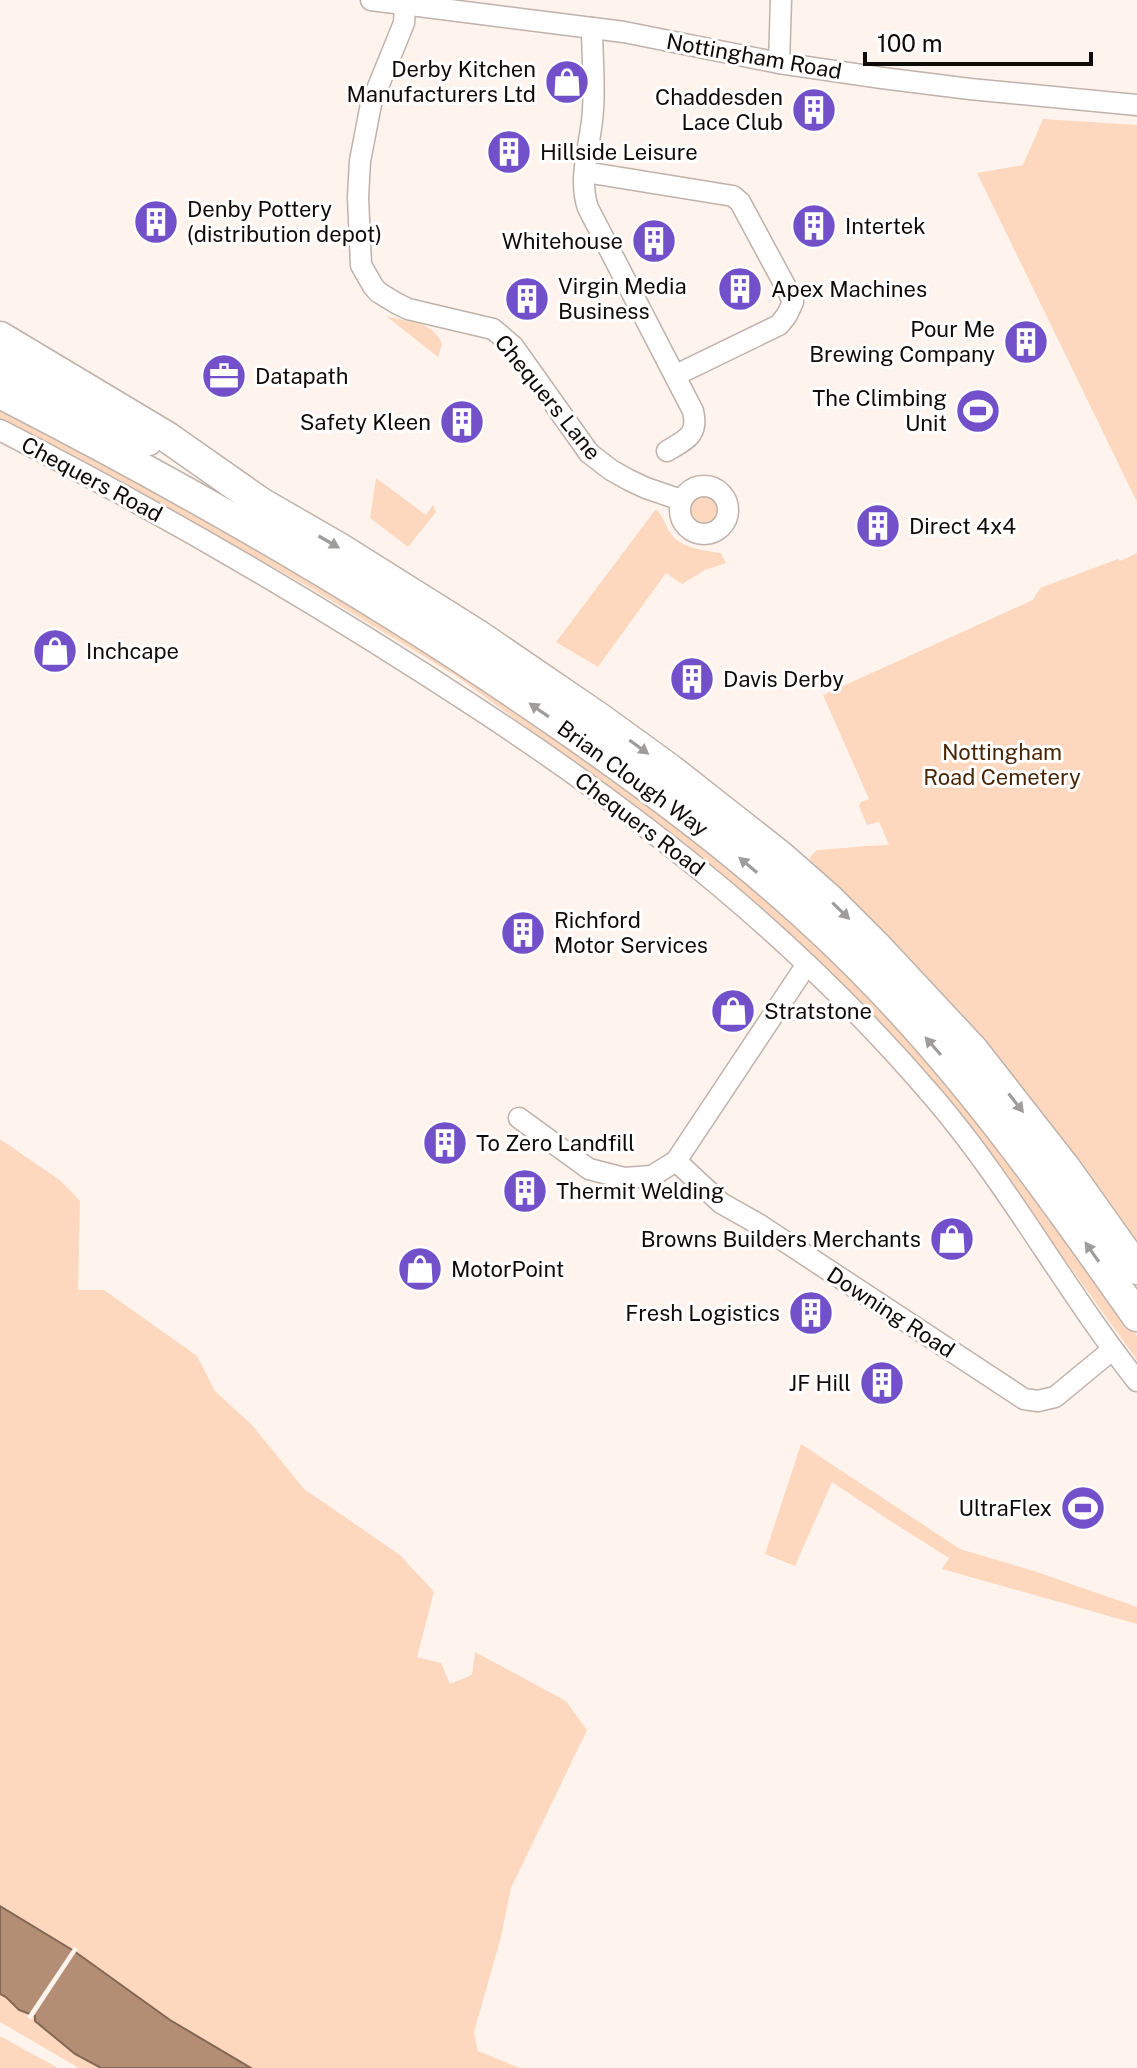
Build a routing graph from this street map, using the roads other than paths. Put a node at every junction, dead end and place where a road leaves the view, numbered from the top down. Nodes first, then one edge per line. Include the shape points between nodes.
1 (371, 0) edge
2 (781, 0) edge
3 (405, 4) junction
4 (439, 4) edge
5 (592, 28) junction
6 (779, 63) junction
7 (1137, 105) edge
8 (585, 172) junction
9 (0, 337) edge
10 (0, 363) edge
11 (676, 375) junction
12 (0, 393) edge
13 (0, 430) edge
14 (667, 451) dead end
15 (681, 500) dead end
16 (261, 503) junction
17 (807, 964) junction
18 (519, 1118) dead end
19 (676, 1161) junction
20 (1137, 1269) edge
21 (1137, 1316) edge
22 (1112, 1350) junction
23 (1137, 1381) edge

1 - 3 street, Nottingham Road
2 - 6 street
3 - 4 street, Nottingham Road
3 - 15 street, Chequers Lane via 404,23 371,104 360,161 359,250 367,278 378,292 408,309 500,332 589,453 629,480
4 - 5 street, Nottingham Road
5 - 6 street, Nottingham Road
5 - 8 street via 593,110
6 - 7 street, Nottingham Road
8 - 11 street via 588,208
8 - 11 street via 733,196 793,302 779,325
9 - 16 highway via 167,437
10 - 16 main road, Brian Clough Way
11 - 14 street via 693,411 695,429
21 -> 12 highway, Brian Clough Way via 963,1080 844,951 734,852 605,755 381,605 230,515
13 - 17 street, Chequers Road via 227,552 503,724 686,857
16 -> 20 highway, Brian Clough Way via 544,680 693,786 780,856 875,945 973,1050
17 - 19 street
17 - 22 street, Chequers Road via 957,1127
18 - 19 street via 589,1169 624,1178 652,1176
19 - 22 street, Downing Road via 721,1203 1024,1399 1055,1397
22 - 23 street, Chequers Road

